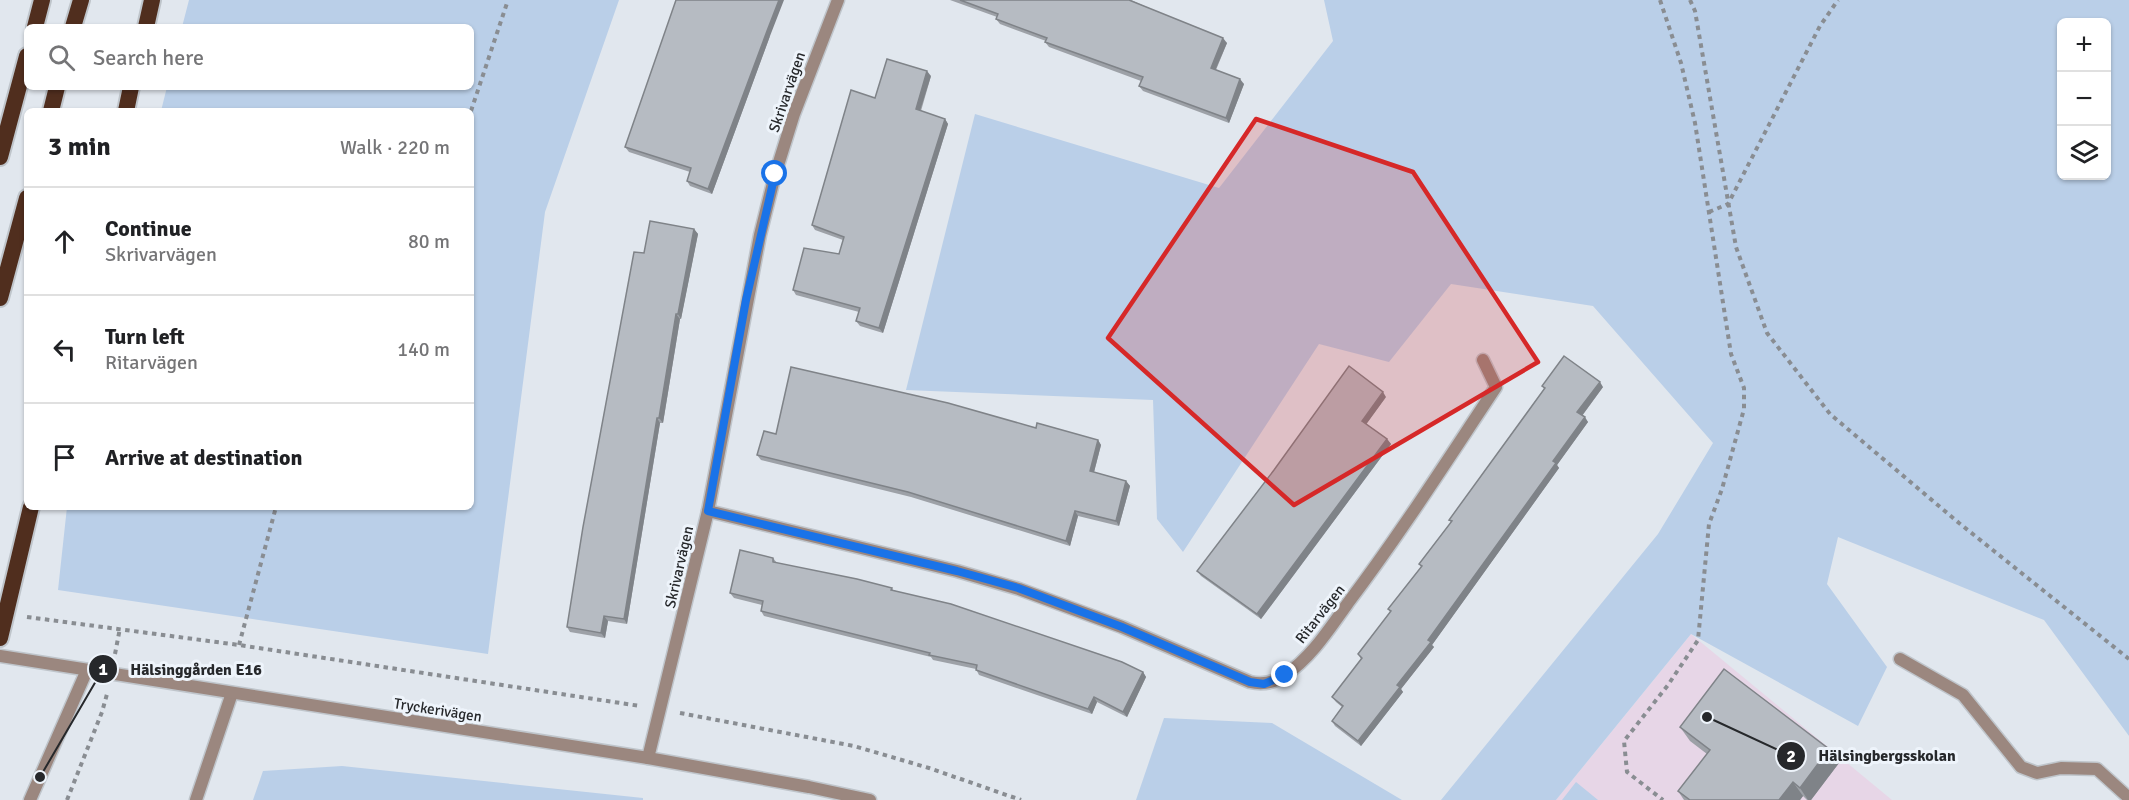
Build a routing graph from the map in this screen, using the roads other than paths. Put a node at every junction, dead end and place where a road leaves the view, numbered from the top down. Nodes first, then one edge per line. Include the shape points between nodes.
1 (42, 0) edge
2 (81, 0) edge
3 (152, 0) edge
4 (838, 0) edge
5 (36, 24) edge
6 (74, 24) edge
7 (147, 24) edge
8 (24, 67) edge
9 (56, 90) edge
10 (130, 90) edge
11 (52, 108) edge
12 (127, 108) edge
13 (0, 157) edge
14 (24, 209) edge
15 (0, 298) edge
16 (1483, 360) dead end
17 (30, 510) edge
18 (708, 511) junction
19 (0, 638) edge
20 (0, 656) edge
21 (1900, 659) dead end
22 (87, 670) junction
23 (232, 693) junction
24 (648, 758) junction
25 (2129, 798) edge
26 (30, 800) edge
27 (196, 800) edge
28 (870, 800) edge

1 - 5 highway
2 - 6 highway
3 - 7 highway
4 - 18 street, Skrivarvägen via 794,114 762,225
8 - 13 highway
9 - 11 highway
10 - 12 highway
14 - 15 highway
16 - 18 street, Ritarvägen via 1496,387 1380,560 1301,662 1264,684 1250,682 1018,588
17 - 19 highway
18 - 24 street, Skrivarvägen
20 - 22 street, Tryckerivägen
21 - 25 street via 1963,695 2021,767 2037,773 2061,768 2097,769
22 - 23 street, Tryckerivägen
22 - 26 street
23 - 24 street, Tryckerivägen
23 - 27 street
24 - 28 street, Tryckerivägen

